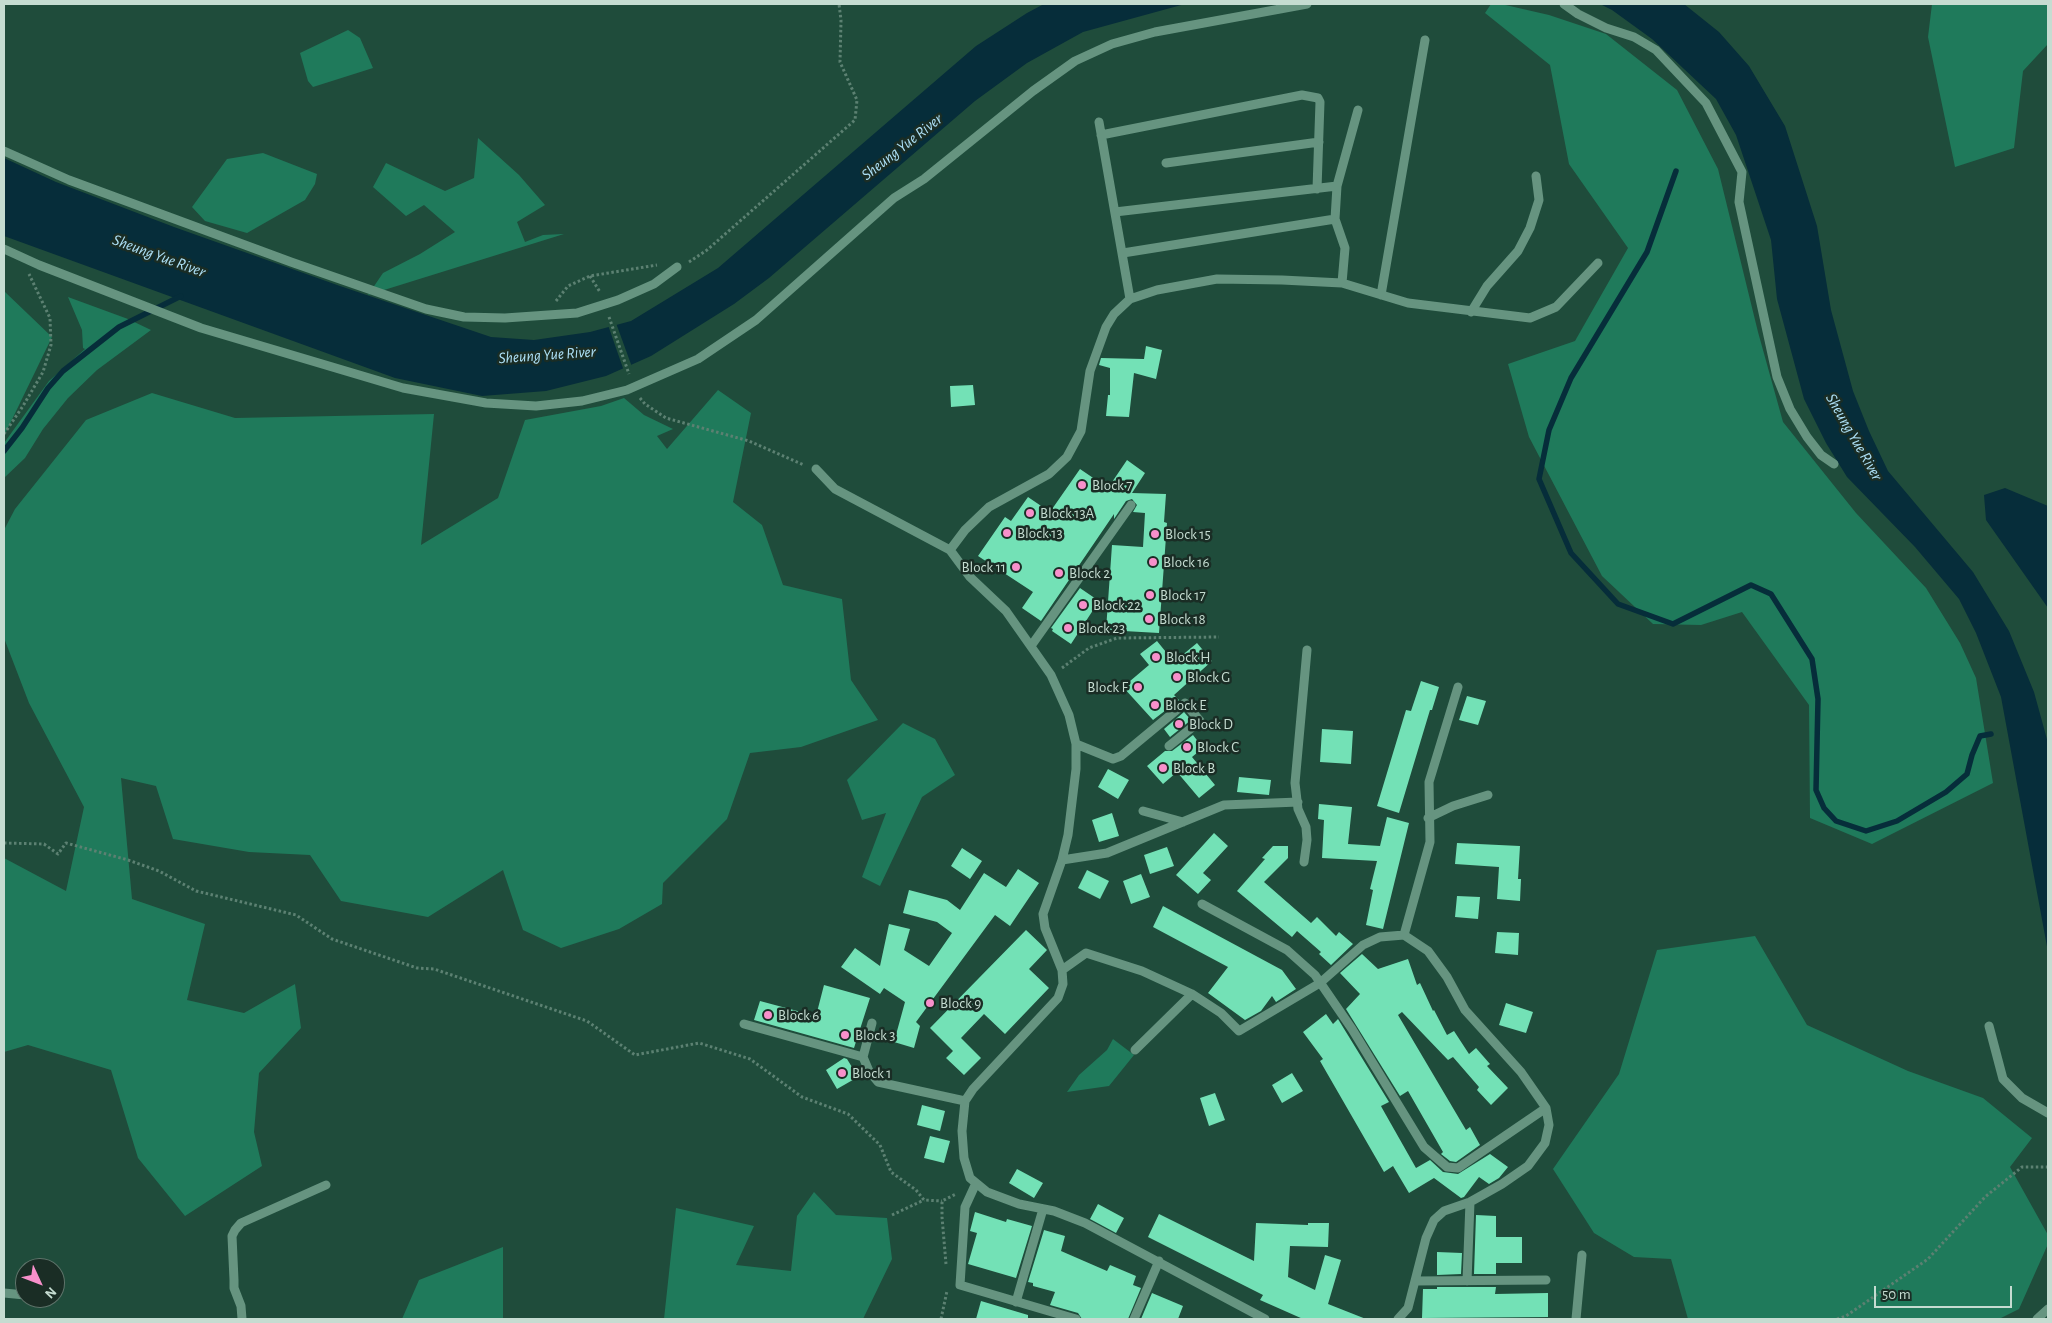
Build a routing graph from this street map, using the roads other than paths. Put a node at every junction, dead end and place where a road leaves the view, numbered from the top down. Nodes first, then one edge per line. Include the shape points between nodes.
1 (1307, 4) edge
2 (1564, 4) edge
3 (1425, 40) dead end
4 (1358, 110) dead end
5 (1099, 122) dead end
6 (1101, 135) junction
7 (1319, 142) junction
8 (4, 151) edge
9 (1166, 163) dead end
10 (1536, 176) dead end
11 (1337, 186) junction
12 (1317, 188) junction
13 (1115, 212) junction
14 (1335, 219) junction
15 (4, 249) edge
16 (1123, 252) junction
17 (1598, 263) dead end
18 (676, 267) road end
19 (1342, 283) junction
20 (1381, 295) junction
21 (1130, 299) junction
22 (1471, 312) junction
23 (1834, 464) dead end
24 (816, 469) road end
25 (1131, 505) dead end
26 (950, 550) junction
27 (1031, 646) junction
28 (1307, 650) dead end
29 (1458, 687) dead end
30 (1076, 744) junction
31 (1169, 746) dead end
32 (1488, 795) dead end
33 (1298, 802) junction
34 (1143, 811) dead end
35 (1428, 818) junction
36 (1183, 822) junction
37 (1062, 860) junction
38 (1304, 862) dead end
39 (1202, 904) dead end
40 (1404, 935) junction
41 (1062, 970) junction
42 (1320, 983) junction
43 (1192, 994) junction
44 (872, 1023) dead end
45 (744, 1024) dead end
46 (1989, 1026) dead end
47 (1135, 1050) dead end
48 (863, 1058) junction
49 (965, 1101) junction
50 (1546, 1108) junction
51 (2048, 1112) edge
52 (976, 1183) junction
53 (326, 1185) dead end
54 (1470, 1202) junction
55 (1043, 1209) junction
56 (1582, 1255) dead end
57 (1159, 1261) junction
58 (1546, 1280) dead end
59 (1415, 1281) junction
60 (1467, 1281) junction
61 (1016, 1302) junction
62 (2048, 1310) edge
63 (242, 1319) edge
64 (1076, 1319) edge
65 (1134, 1319) edge
66 (1265, 1319) edge
67 (1398, 1319) edge
68 (1576, 1319) edge
69 (2037, 1319) edge

1 - 15 street via 1155,32 1112,44 1076,61 1033,91 924,179 894,198 756,320 698,359 616,394 582,401 536,406 486,404 404,388 201,328
2 - 23 street via 1606,28 1634,37 1656,50 1706,103 1742,172 1739,202 1777,378 1790,410 1807,437 1821,455
3 - 20 street
4 - 11 street
5 - 6 street
6 - 7 street via 1302,95 1318,98 1320,102
6 - 13 street
7 - 9 street
7 - 12 street
8 - 18 street via 69,180 290,262 426,310 464,317 577,313 654,284
10 - 22 street via 1539,200 1530,228 1518,250 1487,286
11 - 12 street
11 - 14 street
12 - 13 street
13 - 16 street
14 - 16 street
14 - 19 street via 1345,248
16 - 21 street
17 - 22 street via 1556,307 1530,318
19 - 20 street
19 - 21 street via 1217,279 1157,290
20 - 22 street via 1408,303
21 - 26 street via 1106,327 1090,371 1081,431 1067,457 1050,474 989,507
24 - 26 street via 835,489
25 - 27 street
26 - 27 street via 970,577 1006,611
27 - 30 street via 1051,676 1069,715
28 - 33 street via 1296,783
29 - 35 street via 1429,782
30 - 31 street via 1113,759 1121,756 1185,703 1200,721
30 - 37 street via 1075,779
32 - 35 street
33 - 36 street via 1224,805
33 - 38 street via 1306,827
34 - 36 street
35 - 40 street via 1430,842
36 - 37 street via 1107,853
37 - 41 street via 1043,914 1045,928
39 - 42 street via 1287,950
40 - 42 street via 1380,937 1363,945
40 - 50 street via 1428,951 1447,977 1464,1010 1522,1072
41 - 43 street via 1086,953 1142,971
41 - 49 street via 1063,984 1058,998
42 - 43 street via 1239,1031 1221,1013
42 - 50 street via 1424,1146 1447,1167 1458,1168
43 - 47 street
44 - 48 street
45 - 48 street
46 - 51 street via 2003,1079 2022,1098
48 - 49 street via 878,1082
49 - 52 street via 964,1158 970,1178
50 - 54 street via 1550,1125 1545,1143 1528,1166
52 - 55 street via 987,1192
52 - 61 street via 965,1207 960,1285
53 - 63 street via 240,1223 235,1230 232,1236 234,1288 242,1306
54 - 59 street via 1444,1211 1434,1220
54 - 60 street
55 - 57 street via 1085,1223
55 - 61 street
56 - 68 street
57 - 65 street
57 - 66 street
58 - 60 street
59 - 60 street
59 - 67 street via 1408,1308
61 - 64 street
62 - 69 street

